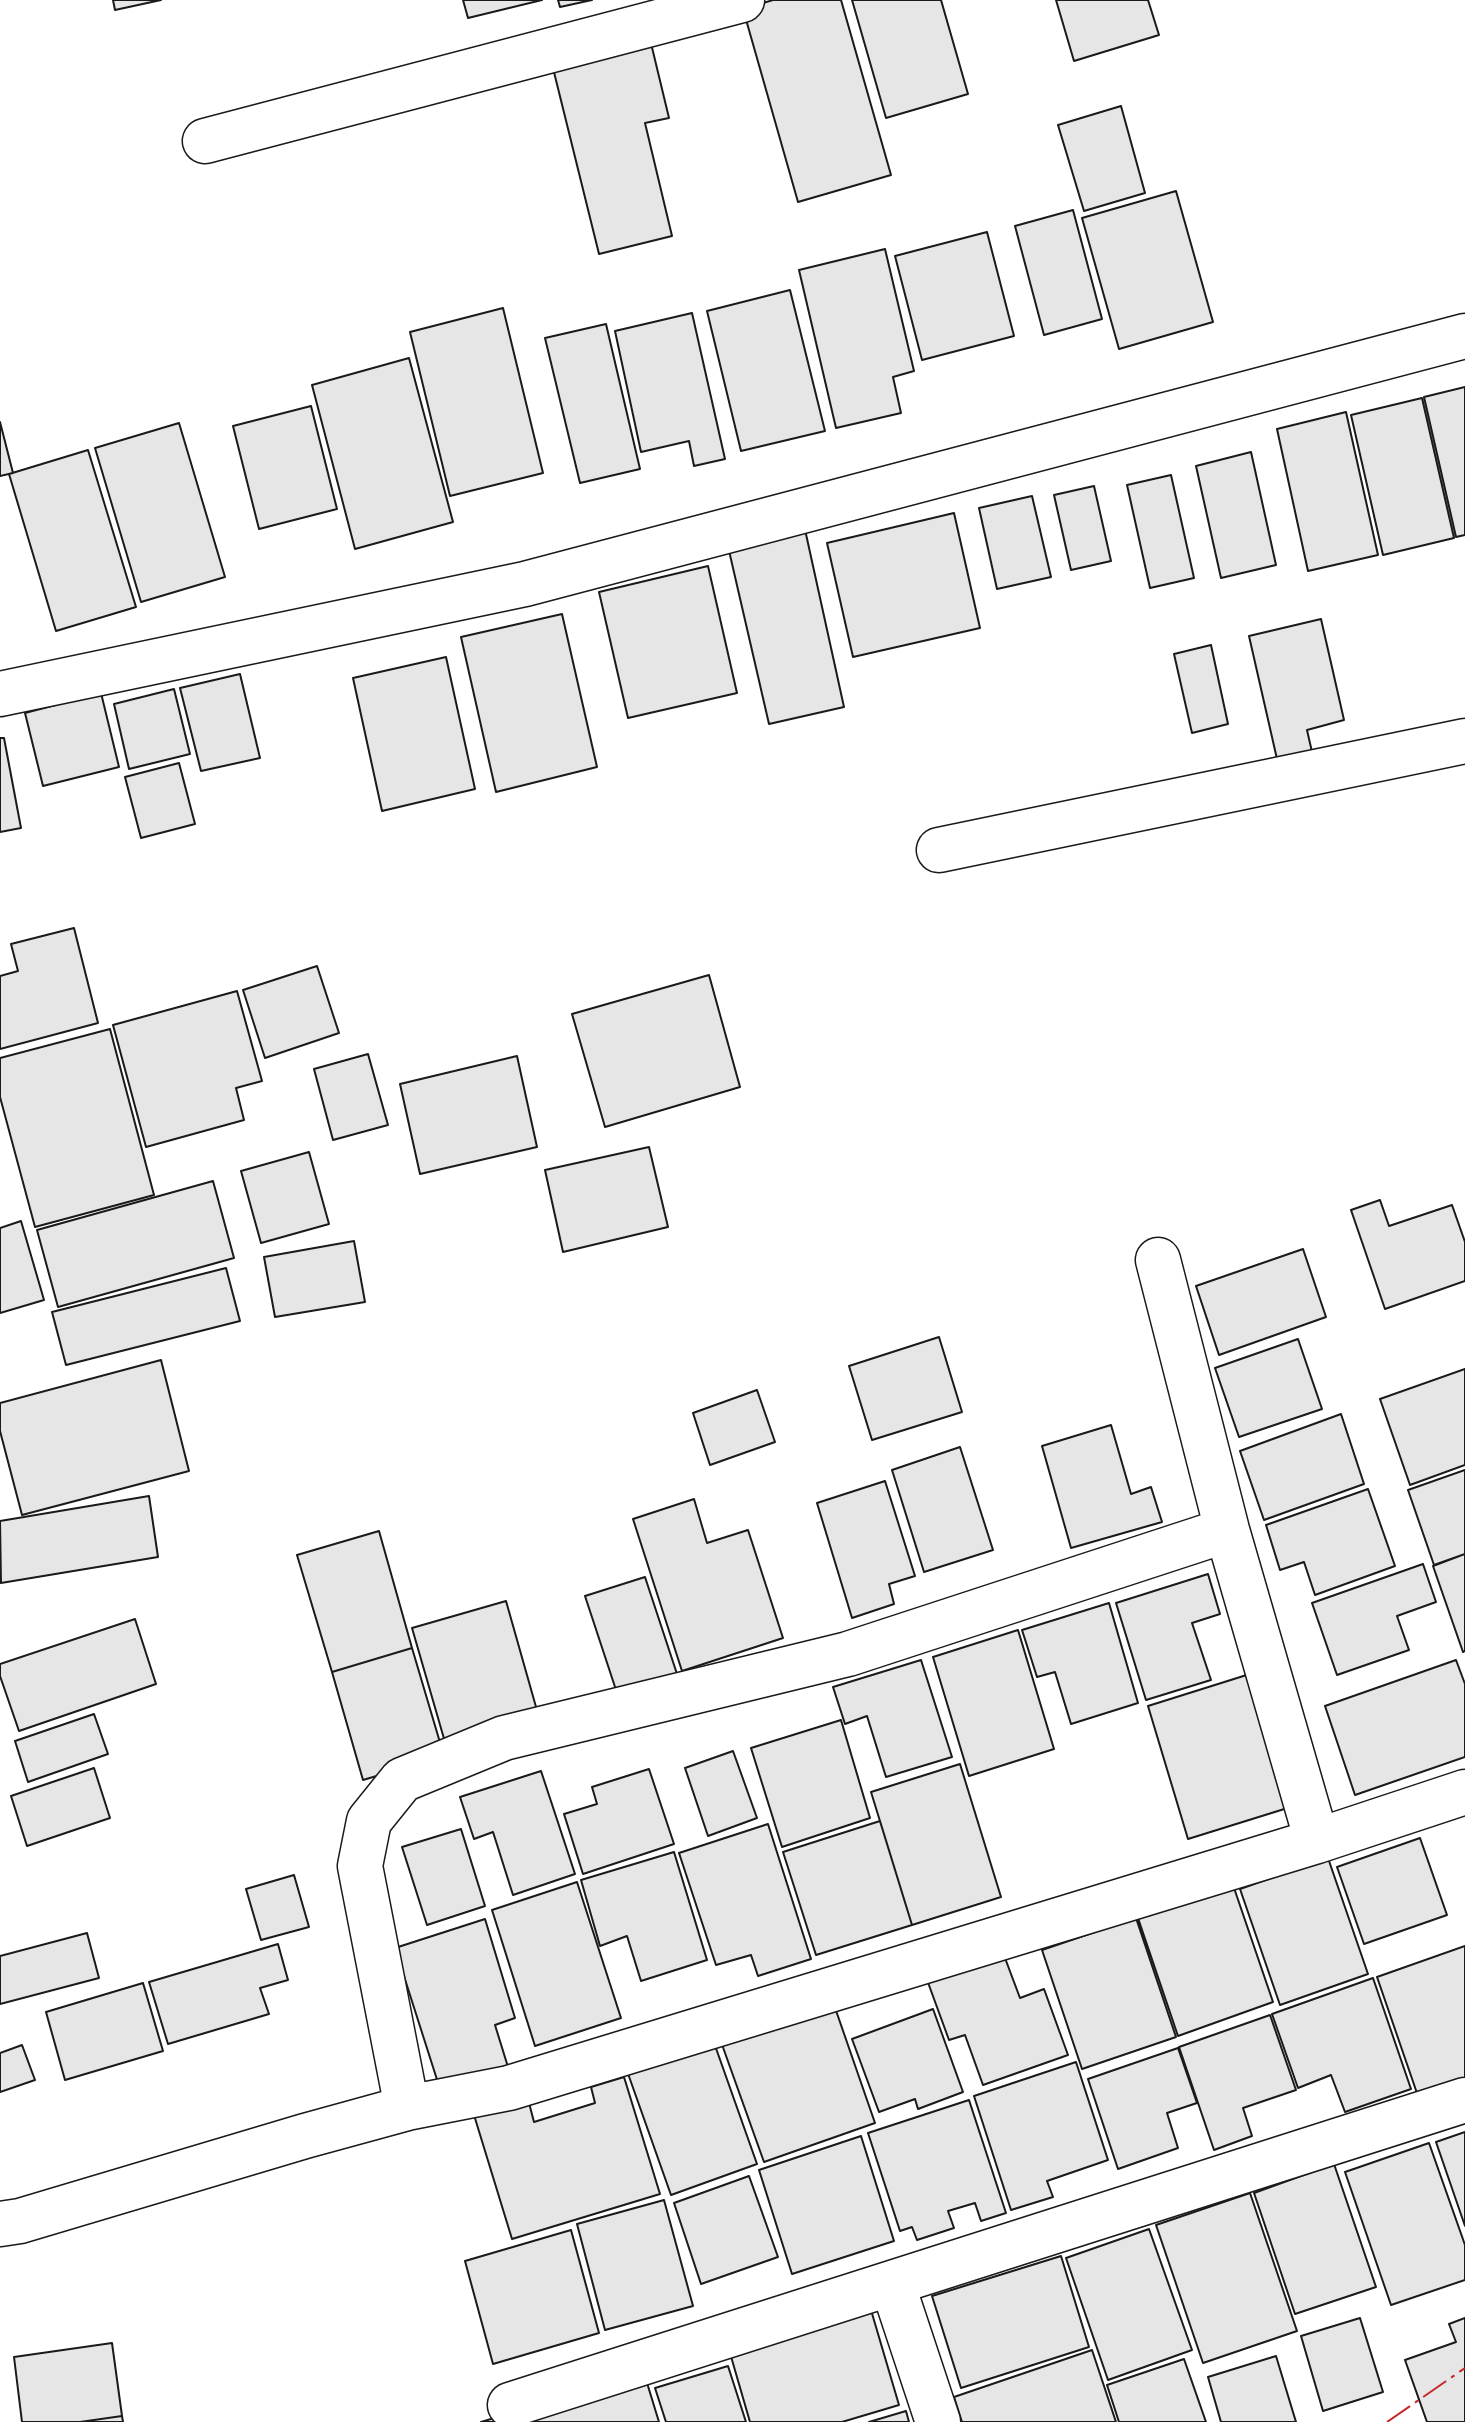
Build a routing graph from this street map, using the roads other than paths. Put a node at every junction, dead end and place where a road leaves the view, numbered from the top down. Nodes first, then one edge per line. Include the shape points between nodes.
1 (742, 0) edge
2 (663, 10) edge
3 (205, 141) dead end
4 (1465, 336) edge
5 (0, 694) edge
6 (1465, 741) edge
7 (939, 850) dead end
8 (1158, 1260) dead end
9 (1227, 1530) junction
10 (1465, 1792) edge
11 (1317, 1841) junction
12 (1465, 2100) edge
13 (407, 2108) junction
14 (0, 2224) edge
15 (892, 2283) junction
16 (510, 2405) dead end
17 (938, 2422) edge

1 - 2 street
2 - 3 street
4 - 5 street via 525,584
6 - 7 street
8 - 9 street
9 - 11 street
9 - 13 street via 848,1654 504,1738 402,1780 369,1821 360,1866
10 - 11 street
11 - 13 street via 509,2088
12 - 15 street
13 - 14 street
15 - 16 street
15 - 17 street

